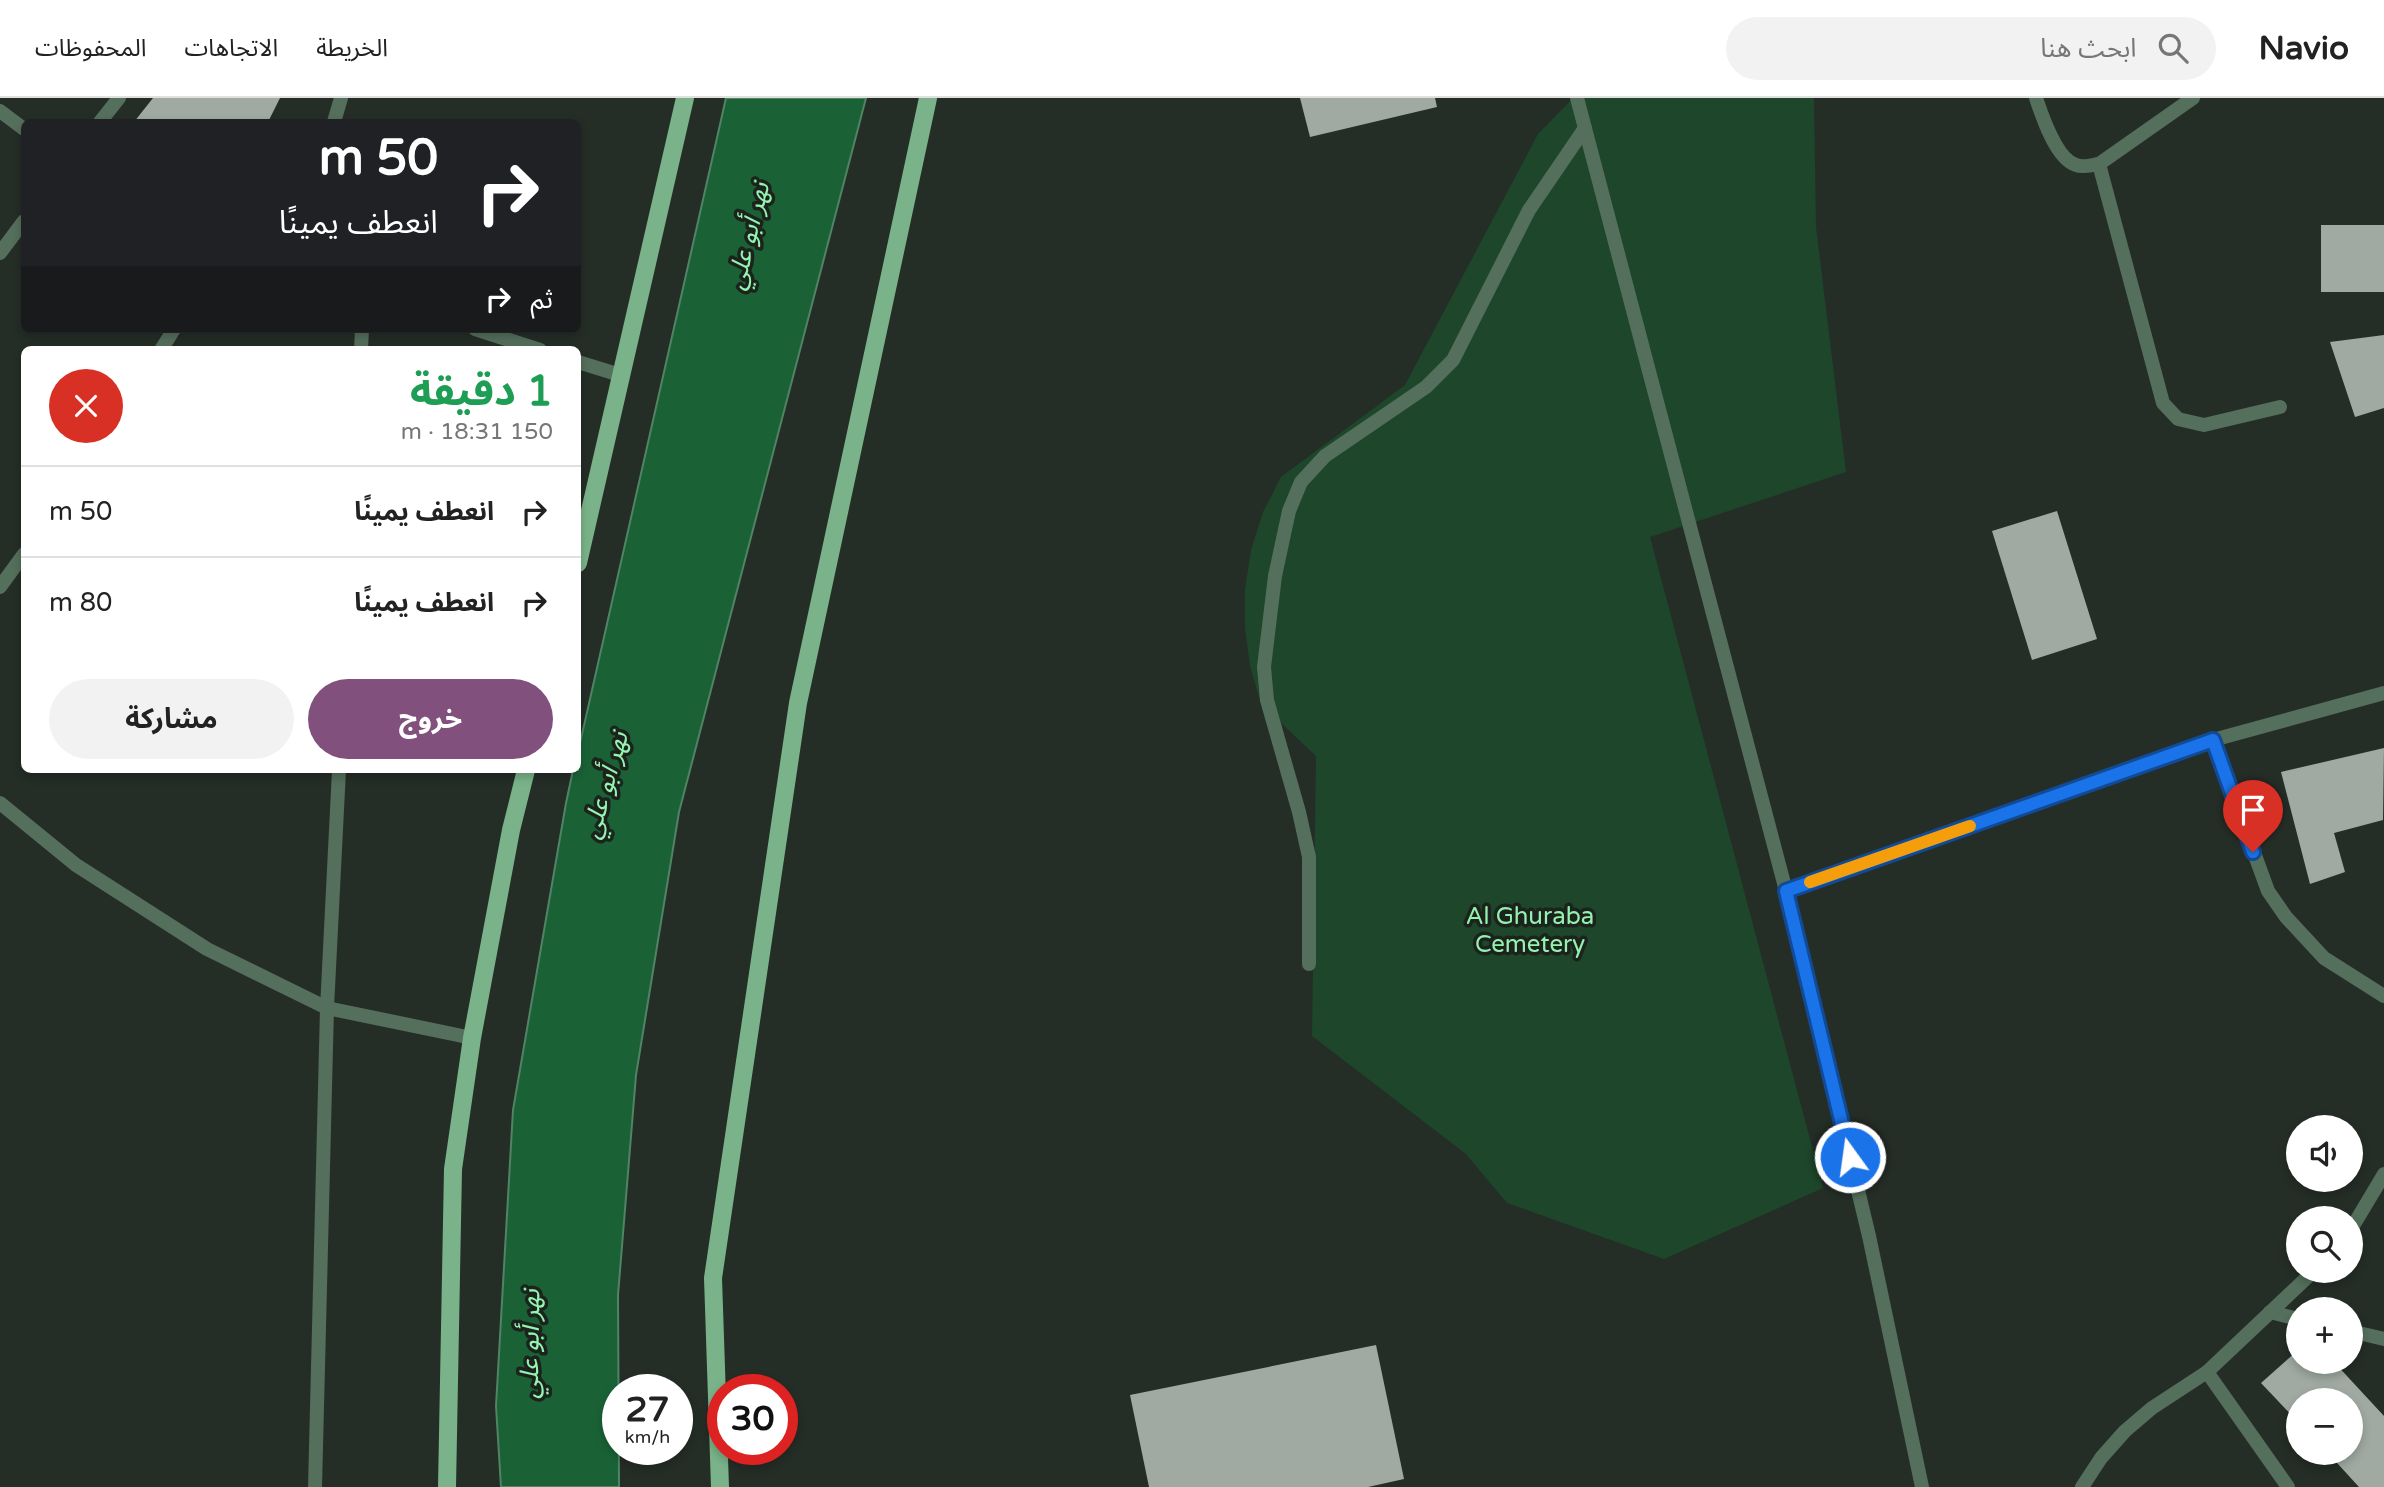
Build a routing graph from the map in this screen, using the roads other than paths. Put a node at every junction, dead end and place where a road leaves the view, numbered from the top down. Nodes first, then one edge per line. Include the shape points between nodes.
1 (119, 98) edge
2 (341, 98) edge
3 (685, 98) edge
4 (928, 98) edge
5 (1577, 98) edge
6 (2036, 98) edge
7 (2193, 98) edge
8 (0, 111) edge
9 (102, 119) edge
10 (335, 119) edge
11 (21, 127) edge
12 (1585, 128) junction
13 (2099, 164) junction
14 (21, 225) edge
15 (0, 253) edge
16 (487, 333) edge
17 (528, 346) edge
18 (581, 363) edge
19 (620, 375) junction
20 (2280, 407) dead end
21 (581, 550) edge
22 (21, 558) edge
23 (0, 587) edge
24 (2384, 693) edge
25 (2213, 740) junction
26 (339, 773) edge
27 (525, 773) edge
28 (0, 803) edge
29 (1786, 891) junction
30 (1310, 964) dead end
31 (2384, 996) edge
32 (327, 1008) junction
33 (472, 1038) junction
34 (2384, 1174) edge
35 (2363, 1209) edge
36 (2301, 1283) edge
37 (2270, 1312) junction
38 (2286, 1316) edge
39 (2363, 1334) edge
40 (2384, 1339) edge
41 (2207, 1372) junction
42 (315, 1487) edge
43 (447, 1487) edge
44 (720, 1487) edge
45 (1922, 1487) edge
46 (2082, 1487) edge
47 (2288, 1487) edge

1 - 9 street
2 - 10 street
3 - 19 main road
4 - 44 main road via 798,703 713,1278
5 - 12 street
6 - 13 street via 2044,124 2067,159 2076,166
7 - 13 street
8 - 11 street
12 - 29 street
12 - 30 street via 1529,210 1453,360 1426,387 1325,456 1301,482 1289,511 1275,576 1264,667 1267,700 1309,857
13 - 20 street via 2163,402 2178,419 2204,425
14 - 15 street
16 - 17 street
18 - 19 street
19 - 21 main road
22 - 23 street
24 - 25 street
25 - 29 street
25 - 31 street via 2268,891 2324,958
26 - 32 street
27 - 33 main road
28 - 32 street via 76,865 208,949
29 - 45 street via 1869,1236
32 - 33 street
32 - 42 street
33 - 43 main road via 453,1169
34 - 35 street
36 - 37 street
37 - 38 street
37 - 41 street
39 - 40 street
41 - 46 street via 2125,1431
41 - 47 street

